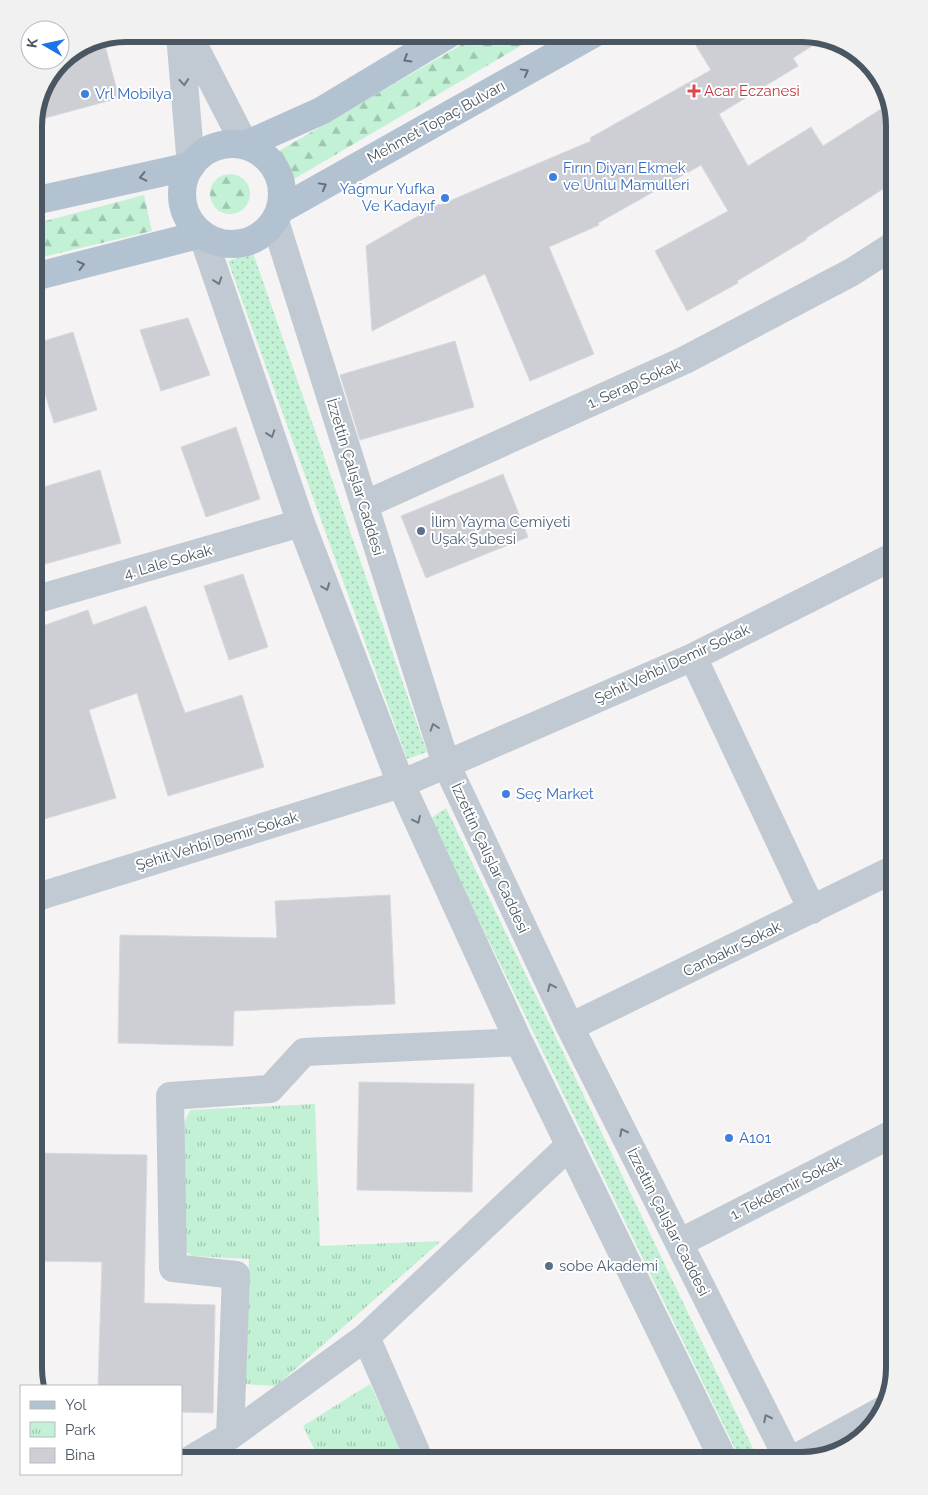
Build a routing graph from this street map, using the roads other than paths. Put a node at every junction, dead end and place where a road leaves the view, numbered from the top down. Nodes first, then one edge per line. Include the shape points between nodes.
1 (181, 42) edge
2 (192, 42) edge
3 (434, 42) edge
4 (578, 43) edge
5 (245, 145) junction
6 (190, 166) junction
7 (43, 199) edge
8 (278, 216) junction
9 (202, 234) junction
10 (886, 249) edge
11 (43, 275) edge
12 (364, 505) junction
13 (301, 523) junction
14 (886, 560) edge
15 (43, 598) edge
16 (693, 657) junction
17 (446, 764) junction
18 (401, 784) junction
19 (886, 873) edge
20 (42, 895) edge
21 (812, 910) junction
22 (570, 1027) junction
23 (519, 1042) junction
24 (886, 1138) edge
25 (570, 1145) junction
26 (678, 1243) junction
27 (366, 1337) junction
28 (869, 1418) edge
29 (230, 1436) junction
30 (203, 1452) edge
31 (416, 1452) edge
32 (720, 1452) edge
33 (785, 1452) edge
34 (807, 1452) edge

1 -> 6 street
2 - 5 street
3 -> 5 main road via 321,111
8 -> 4 main road, Mehmet Topaç Bulvarı
5 - 6 main road via 215,147
5 - 8 main road via 266,156 279,175 283,198
6 -> 7 main road
6 - 9 main road via 182,190 182,202 186,215
8 - 9 main road via 264,234 249,242 217,242
8 - 12 street, İzzettin Çalışlar Caddesi
11 -> 9 main road
9 -> 13 street
10 - 12 street, 1. Serap Sokak via 852,272 685,360
17 -> 12 street, İzzettin Çalışlar Caddesi
13 - 15 street, 4. Lale Sokak
13 -> 18 street
14 - 16 street, Şehit Vehbi Demir Sokak
16 - 17 street, Şehit Vehbi Demir Sokak
16 - 21 street
17 - 18 street, Şehit Vehbi Demir Sokak
22 -> 17 street, İzzettin Çalışlar Caddesi
18 - 20 street, Şehit Vehbi Demir Sokak
18 -> 23 street
19 - 21 street, Canbakır Sokak
21 - 22 street, Canbakır Sokak
26 -> 22 street, İzzettin Çalışlar Caddesi
23 - 25 street
23 - 29 street via 304,1052 270,1089 170,1096 173,1268 236,1275
24 - 26 street, 1. Tekdemir Sokak
25 - 27 street
25 - 32 street
33 -> 26 street, İzzettin Çalışlar Caddesi
27 - 29 street
27 - 31 street
28 - 34 street
29 - 30 street

